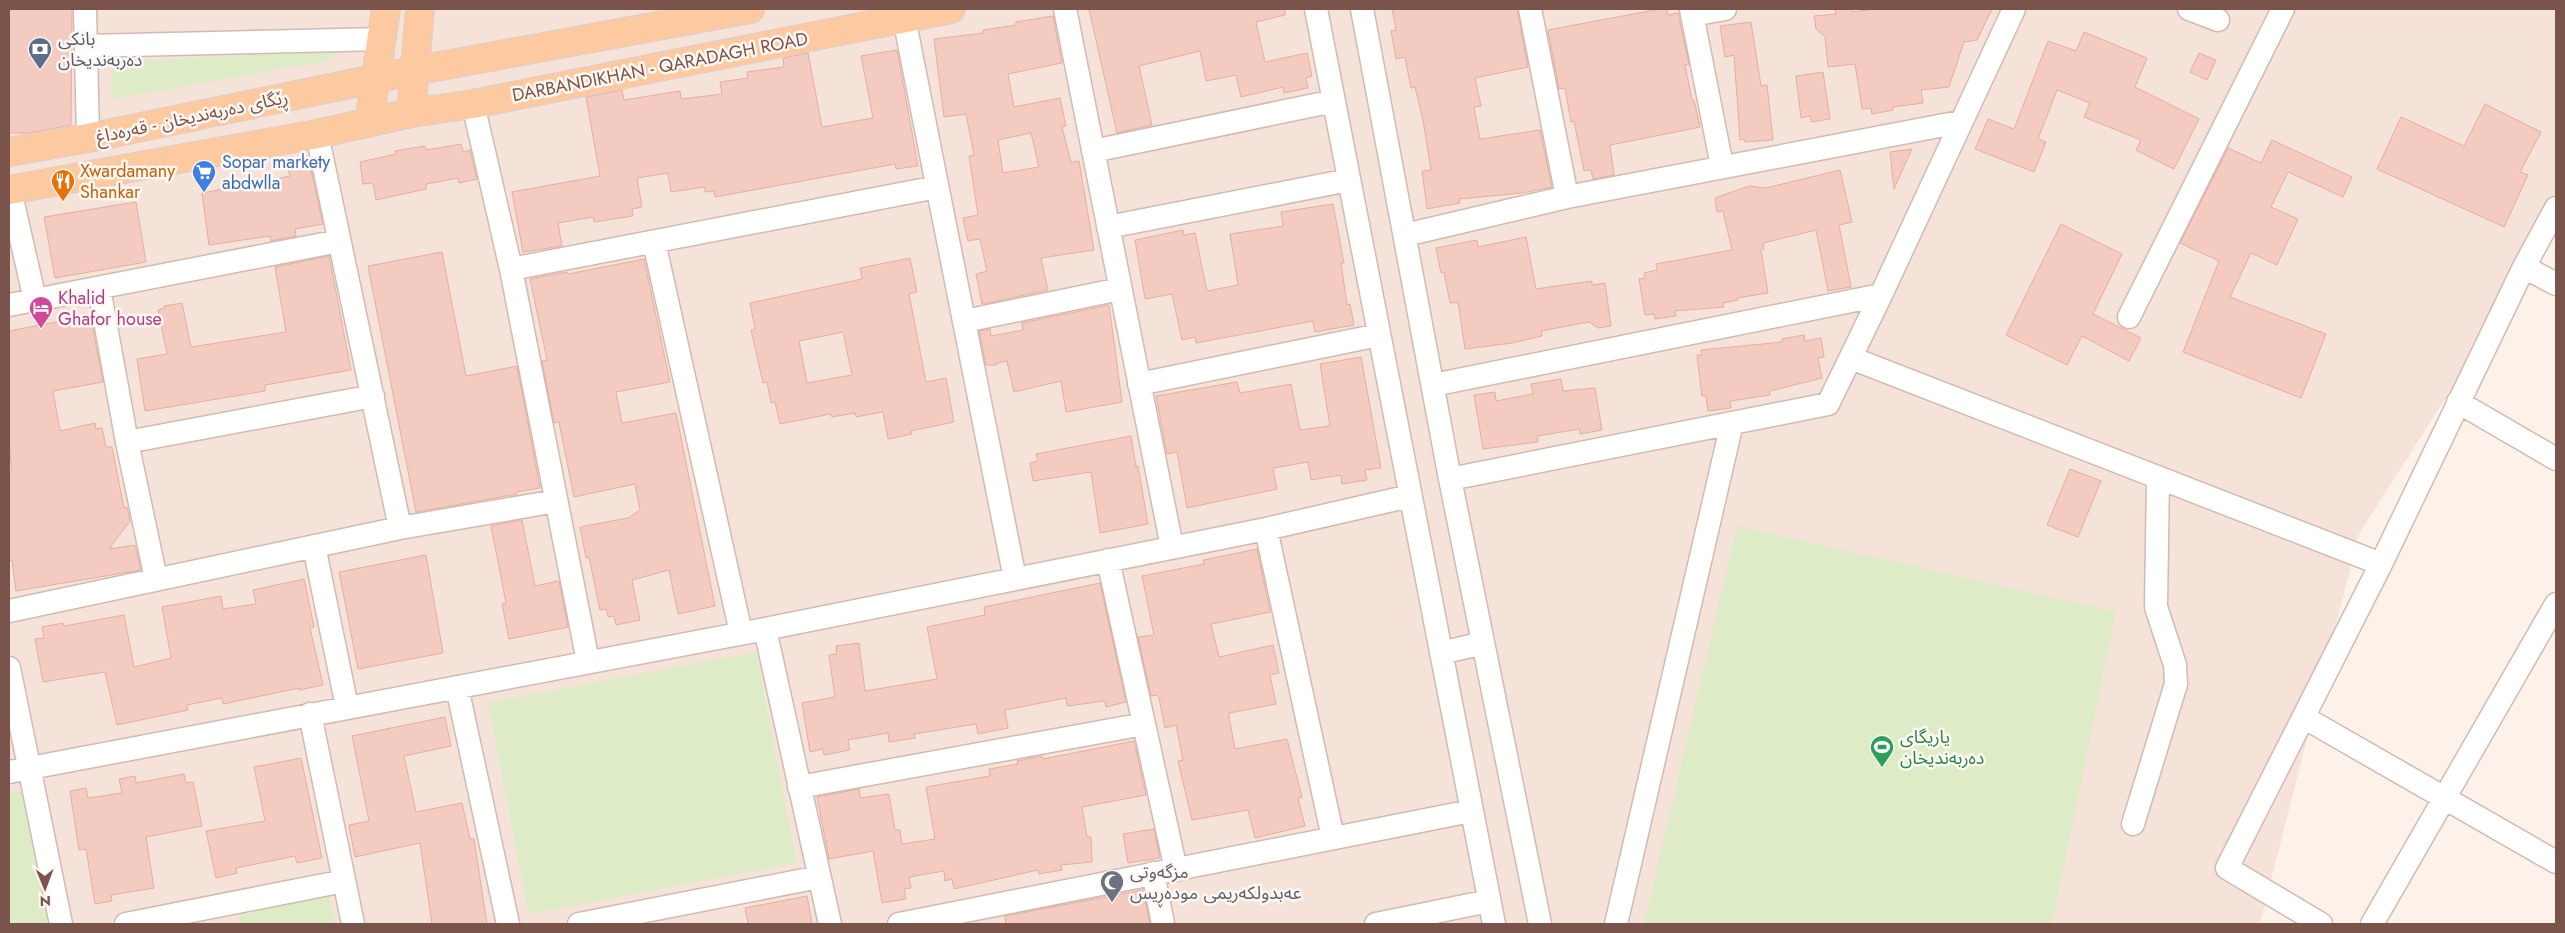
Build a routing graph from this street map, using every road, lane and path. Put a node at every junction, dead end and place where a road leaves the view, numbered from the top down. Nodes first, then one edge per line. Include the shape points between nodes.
1 (85, 9) edge
2 (386, 9) edge
3 (420, 9) edge
4 (750, 9) edge
5 (951, 9) edge
6 (1065, 9) edge
7 (1316, 9) edge
8 (1362, 9) edge
9 (1530, 9) edge
10 (1725, 9) edge
11 (2014, 9) edge
12 (2189, 9) edge
13 (2283, 9) edge
14 (1691, 12) edge
15 (904, 18) junction
16 (2218, 20) dead end
17 (383, 39) junction
18 (86, 46) junction
19 (413, 71) junction
20 (375, 80) junction
21 (1334, 101) junction
22 (473, 104) junction
23 (410, 113) junction
24 (1960, 122) junction
25 (369, 123) junction
26 (317, 134) junction
27 (88, 138) junction
28 (1093, 151) junction
29 (9, 152) edge
30 (1722, 166) junction
31 (1349, 180) junction
32 (937, 187) junction
33 (9, 190) edge
34 (1567, 197) junction
35 (2556, 208) edge
36 (1108, 228) junction
37 (1405, 235) junction
38 (339, 241) junction
39 (654, 242) junction
40 (2524, 267) junction
41 (511, 269) junction
42 (2556, 284) edge
43 (99, 288) junction
44 (1120, 289) junction
45 (1881, 295) junction
46 (35, 300) junction
47 (9, 306) edge
48 (2129, 317) dead end
49 (965, 321) junction
50 (1379, 336) junction
51 (1851, 358) junction
52 (1139, 384) junction
53 (1433, 385) junction
54 (373, 396) junction
55 (2458, 402) junction
56 (1732, 423) junction
57 (127, 442) junction
58 (2556, 459) edge
59 (2158, 477) junction
60 (1450, 479) junction
61 (1410, 496) junction
62 (556, 501) junction
63 (400, 528) junction
64 (1266, 528) junction
65 (314, 546) junction
66 (1172, 548) junction
67 (1108, 560) junction
68 (2381, 564) junction
69 (156, 579) junction
70 (1015, 579) junction
71 (2556, 604) edge
72 (9, 610) edge
73 (766, 629) junction
74 (741, 633) junction
75 (1483, 643) junction
76 (1441, 653) junction
77 (588, 662) junction
78 (9, 668) edge
79 (457, 686) junction
80 (346, 707) junction
81 (310, 714) junction
82 (2305, 718) junction
83 (1144, 724) junction
84 (19, 769) edge
85 (799, 787) junction
86 (2447, 798) junction
87 (1471, 811) junction
88 (2133, 824) dead end
89 (1333, 838) junction
90 (2556, 862) edge
91 (1176, 870) junction
92 (1153, 874) junction
93 (818, 877) junction
94 (344, 881) junction
95 (1489, 901) junction
96 (225, 914) edge
97 (992, 915) edge
98 (658, 917) edge
99 (61, 924) edge
100 (126, 924) edge
101 (352, 924) edge
102 (508, 924) edge
103 (580, 924) edge
104 (830, 924) edge
105 (899, 924) edge
106 (1163, 924) edge
107 (1376, 924) edge
108 (1494, 924) edge
109 (1540, 924) edge
110 (1616, 924) edge
111 (2321, 924) edge
112 (2372, 924) edge

1 - 18 street
2 - 17 main road
3 - 19 main road
4 - 19 main road
5 - 15 main road, DARBANDIKHAN - QARADAGH ROAD
6 - 28 street
7 - 21 street
8 - 37 street
9 - 34 street
10 - 14 street
11 - 24 street
12 - 16 street
13 - 48 street
14 - 30 street
15 - 22 main road, DARBANDIKHAN - QARADAGH ROAD
15 - 32 street
17 - 18 street
17 - 20 main road
18 - 27 street
19 - 20 main road
19 - 23 main road
20 - 25 main road
20 - 27 main road, ڕێگای دەربەندیخان - قەرەداغ
21 - 28 street
21 - 31 street
22 - 23 main road, DARBANDIKHAN - QARADAGH ROAD
22 - 41 street
23 - 25 main road, DARBANDIKHAN - QARADAGH ROAD
24 - 30 street
24 - 45 street
25 - 26 main road, DARBANDIKHAN - QARADAGH ROAD
26 - 33 main road, DARBANDIKHAN - QARADAGH ROAD
26 - 38 street
27 - 29 main road, ڕێگای دەربەندیخان - قەرەداغ
28 - 36 street
30 - 34 street
31 - 36 street
31 - 50 street
32 - 39 street
32 - 49 street
33 - 46 street
34 - 37 street
35 - 40 street
36 - 44 street
37 - 53 street
38 - 43 street
38 - 54 street
39 - 41 street
39 - 74 street
40 - 42 street
40 - 55 street
41 - 62 street
43 - 46 street
43 - 57 street
44 - 49 street
44 - 52 street
45 - 51 street
45 - 53 street
46 - 47 street
49 - 70 street
50 - 52 street
50 - 61 street
51 - 56 street via 1828,404
51 - 59 street
52 - 66 street
53 - 60 street
54 - 57 street
54 - 63 street
55 - 58 street
55 - 68 street
56 - 60 street
56 - 110 street
57 - 69 street
59 - 68 street
59 - 88 street via 2156,607 2175,665 2176,684
60 - 75 street
61 - 64 street
61 - 76 street
62 - 63 street
62 - 77 street
63 - 65 street
64 - 66 street
64 - 89 street
65 - 69 street
65 - 80 street
66 - 67 street
67 - 70 street
67 - 83 street
68 - 82 street
69 - 72 street
70 - 73 street
71 - 86 street
73 - 74 street
73 - 85 street
74 - 77 street
75 - 76 street
75 - 109 street
76 - 87 street
77 - 79 street
78 - 84 street
79 - 80 street
79 - 102 street
80 - 81 street
81 - 84 street
81 - 94 street
82 - 86 street
82 - 111 street via 2228,868
83 - 85 street
83 - 91 street
84 - 99 street
85 - 93 street
86 - 90 street
86 - 112 street
87 - 89 street
87 - 95 street
89 - 91 street
91 - 92 street
92 - 97 street
92 - 106 street
93 - 98 street
93 - 104 street
94 - 96 street
94 - 101 street
95 - 107 street
95 - 108 street
96 - 100 street
97 - 105 street
98 - 103 street

